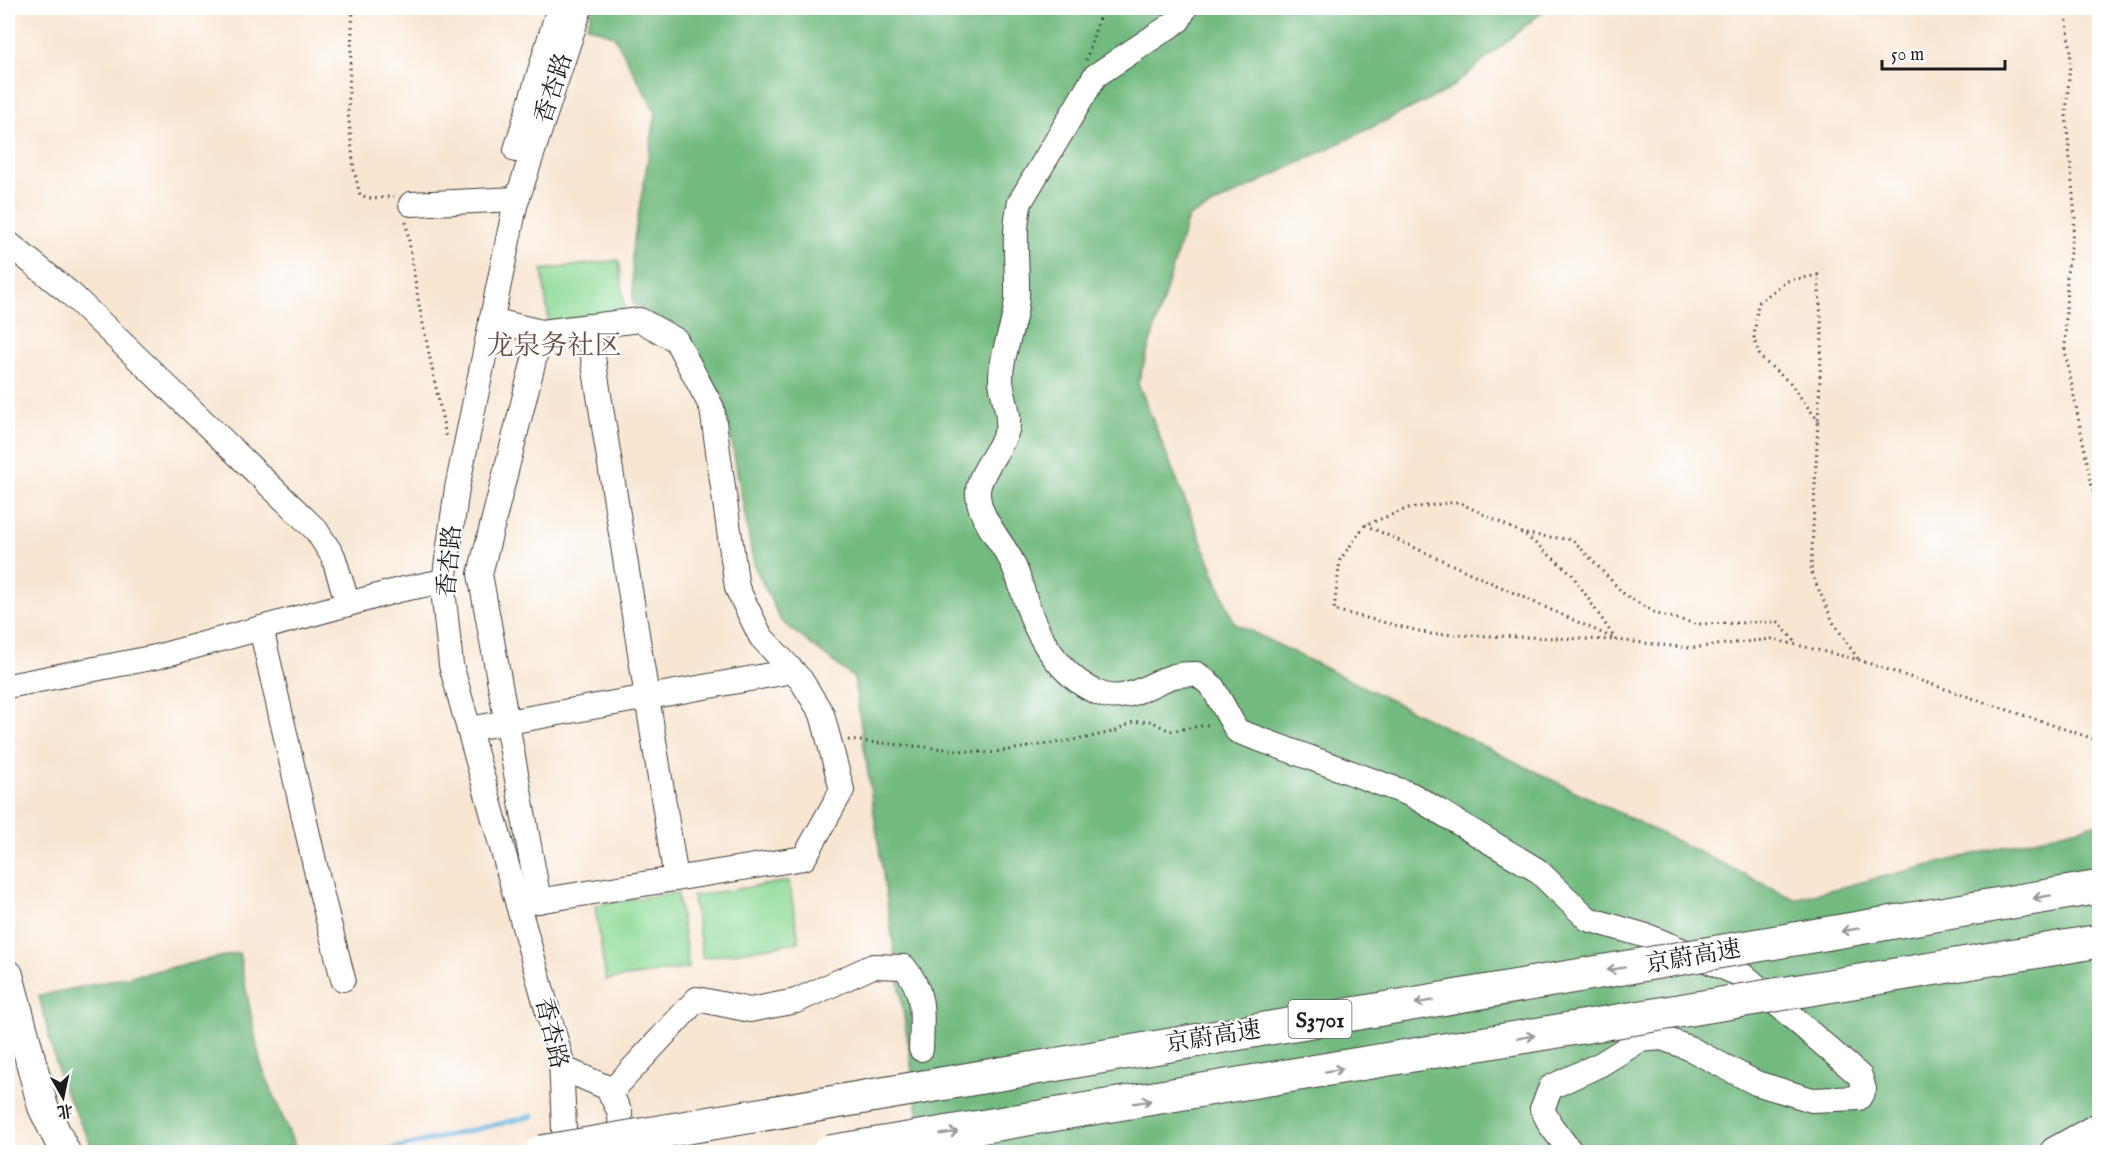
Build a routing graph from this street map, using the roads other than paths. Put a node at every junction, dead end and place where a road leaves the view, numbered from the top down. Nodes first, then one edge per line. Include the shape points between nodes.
1 (559, 8) edge
2 (580, 8) edge
3 (1185, 8) edge
4 (509, 199) junction
5 (411, 204) road end
6 (8, 243) edge
7 (491, 320) junction
8 (588, 326) junction
9 (541, 332) junction
10 (444, 581) junction
11 (348, 604) junction
12 (261, 628) junction
13 (793, 671) junction
14 (8, 686) edge
15 (647, 698) junction
16 (508, 722) junction
17 (469, 729) junction
18 (676, 879) junction
19 (2100, 887) edge
20 (529, 902) junction
21 (2100, 941) edge
22 (8, 975) edge
23 (343, 979) dead end
24 (921, 1049) dead end
25 (562, 1068) junction
26 (610, 1093) junction
27 (2100, 1127) edge
28 (61, 1151) edge
29 (541, 1152) edge
30 (565, 1152) edge
31 (621, 1152) edge
32 (829, 1152) edge
33 (1571, 1152) edge
34 (2055, 1152) edge

1 - 4 street
2 - 4 street, 香杏路
3 - 33 street via 1179,20 1095,76 1020,202 1014,226 1017,297 1001,378 1007,431 978,490 981,510 1015,568 1039,636 1071,677 1111,696 1135,692 1175,675 1197,674 1212,686 1237,731 1412,795 1537,870 1588,919 1650,937 1746,977 1860,1076 1864,1089 1859,1098 1812,1100 1756,1083 1662,1038 1640,1040 1601,1064 1551,1087 1542,1108
4 - 5 street
4 - 7 street, 香杏路
6 - 11 street via 72,295 316,530 333,556
7 - 9 street
7 - 10 street, 香杏路 via 457,488
8 - 9 street
8 - 13 street via 640,320 676,340 681,347 712,408 737,588 761,637
8 - 15 street
9 - 16 street via 480,574
10 - 11 street
10 - 17 street, 香杏路 via 451,665
11 - 12 street
12 - 14 street via 156,657
12 - 23 street
13 - 15 street
13 - 18 street via 822,714 842,790 804,858
15 - 16 street
15 - 18 street
16 - 17 street
16 - 20 street
17 - 20 street, 香杏路
18 - 20 street
19 -> 29 highway, 京蔚高速 / S3701, bridge
20 - 25 street, 香杏路
32 -> 21 highway, S3701, bridge
22 - 28 main road via 43,1107
24 - 26 street via 923,1006 915,980 904,967 873,966 796,1001 750,1010 697,999
25 - 26 street via 608,1088
25 - 30 street, 香杏路
26 - 31 street via 620,1113
27 - 34 main road

